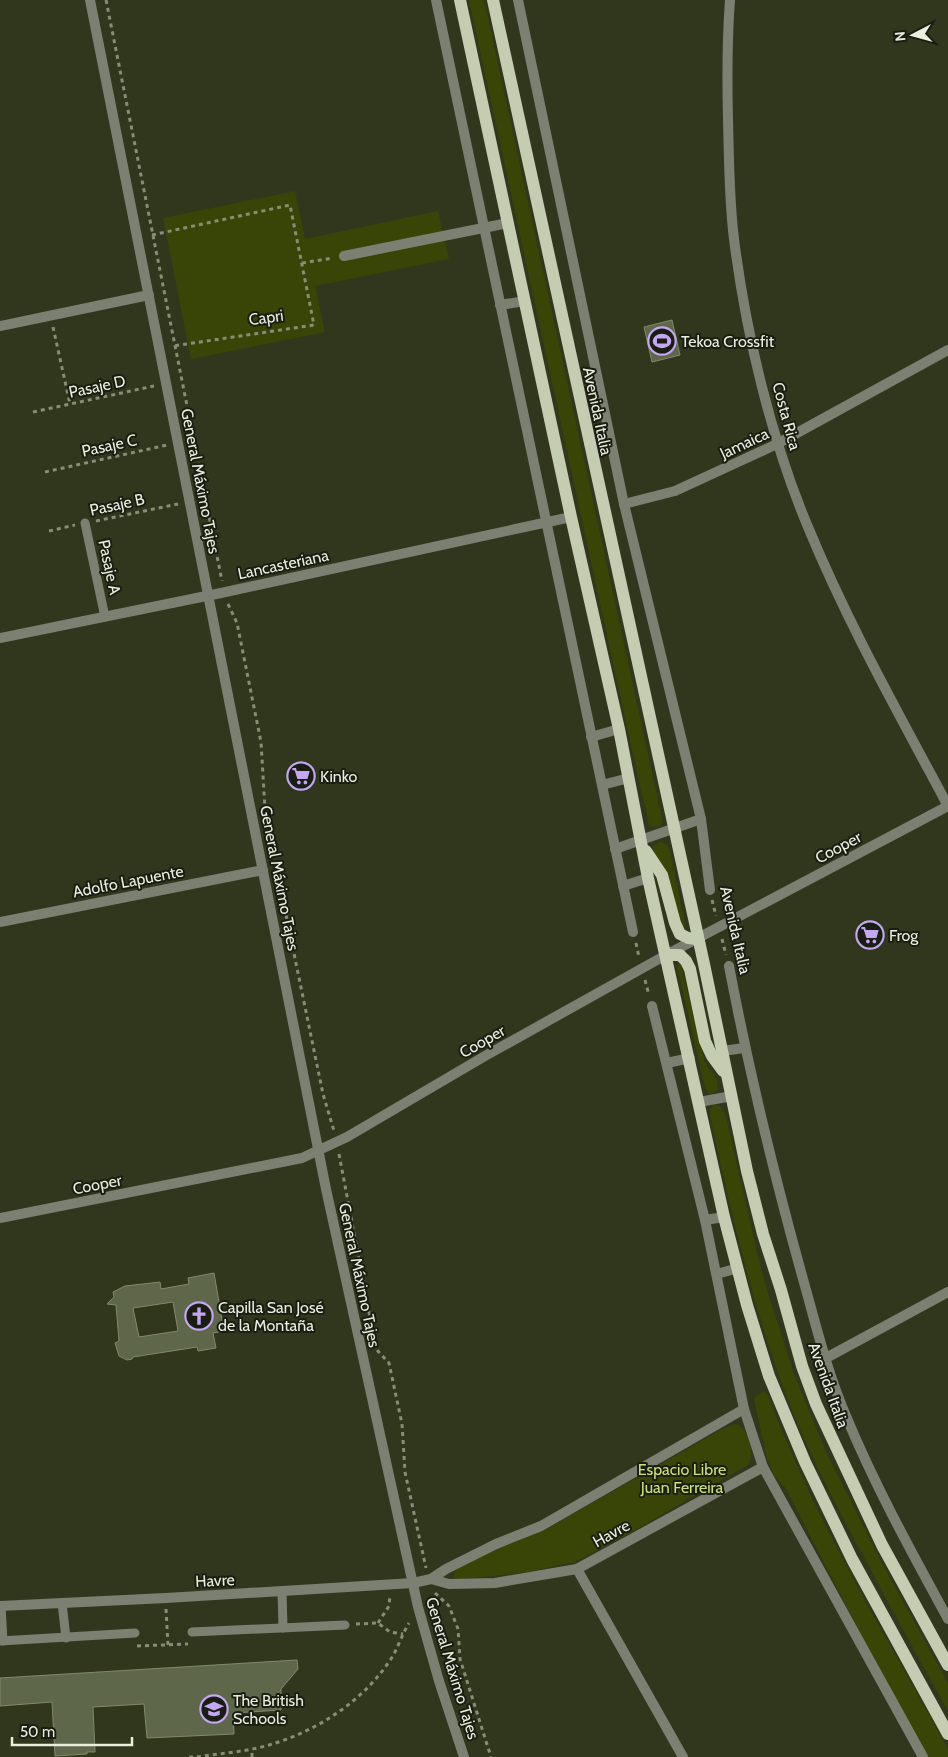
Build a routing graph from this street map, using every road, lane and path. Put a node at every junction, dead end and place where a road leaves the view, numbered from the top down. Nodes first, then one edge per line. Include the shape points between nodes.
1 (90, 0) edge
2 (106, 0) edge
3 (436, 0) edge
4 (460, 0) edge
5 (493, 0) edge
6 (518, 0) edge
7 (730, 0) edge
8 (508, 223) junction
9 (484, 228) junction
10 (152, 235) junction
11 (138, 238) junction
12 (344, 256) joint
13 (302, 263) junction
14 (149, 295) junction
15 (525, 300) junction
16 (500, 305) junction
17 (50, 316) junction
18 (0, 326) edge
19 (174, 346) junction
20 (160, 348) junction
21 (948, 350) edge
22 (167, 383) junction
23 (70, 404) junction
24 (33, 412) dead end
25 (178, 443) junction
26 (777, 444) junction
27 (45, 472) dead end
28 (190, 501) junction
29 (624, 504) junction
30 (571, 517) junction
31 (85, 523) junction
32 (546, 523) junction
33 (49, 531) dead end
34 (222, 580) dead end
35 (209, 595) junction
36 (228, 604) dead end
37 (105, 617) junction
38 (0, 638) edge
39 (619, 728) junction
40 (591, 737) junction
41 (629, 778) junction
42 (602, 786) junction
43 (948, 806) edge
44 (267, 818) dead end
45 (702, 819) junction
46 (673, 829) junction
47 (641, 840) junction
48 (615, 849) junction
49 (262, 870) junction
50 (648, 878) junction
51 (623, 886) junction
52 (710, 890) joint
53 (286, 913) dead end
54 (0, 922) edge
55 (719, 927) junction
56 (633, 932) dead end
57 (697, 939) junction
58 (666, 955) junction
59 (729, 966) joint
60 (652, 1006) dead end
61 (744, 1048) junction
62 (722, 1052) junction
63 (690, 1058) junction
64 (667, 1063) junction
65 (728, 1078) junction
66 (732, 1096) junction
67 (699, 1102) junction
68 (333, 1129) dead end
69 (319, 1151) junction
70 (340, 1157) dead end
71 (724, 1217) junction
72 (0, 1218) edge
73 (705, 1220) junction
74 (738, 1268) junction
75 (717, 1274) junction
76 (948, 1292) edge
77 (826, 1358) junction
78 (744, 1409) junction
79 (763, 1467) junction
80 (426, 1568) dead end
81 (577, 1569) junction
82 (430, 1580) junction
83 (413, 1583) junction
84 (389, 1584) junction
85 (282, 1591) junction
86 (436, 1595) dead end
87 (166, 1598) junction
88 (62, 1603) junction
89 (0, 1606) edge
90 (418, 1607) junction
91 (948, 1619) edge
92 (378, 1623) junction
93 (345, 1625) joint
94 (283, 1628) junction
95 (192, 1632) joint
96 (135, 1633) joint
97 (403, 1634) junction
98 (66, 1638) junction
99 (2, 1641) edge
100 (168, 1645) junction
101 (948, 1665) edge
102 (948, 1734) edge
103 (252, 1749) junction
104 (189, 1757) edge
105 (198, 1757) edge
106 (252, 1757) edge
107 (464, 1757) edge
108 (491, 1757) edge
109 (683, 1757) edge
110 (922, 1757) edge

1 - 11 street, General Máximo Tajes
2 - 10 path
3 - 9 street
4 - 8 main road
5 - 46 main road, Avenida Italia
6 - 29 street, Avenida Italia
7 - 26 street, Costa Rica via 727,63 729,180 734,238 745,304
8 - 9 street
8 - 15 main road
9 - 12 street
9 - 16 street
10 - 11 path, Capri
10 - 13 path, Capri via 290,205
10 - 19 path
11 - 14 street, General Máximo Tajes
12 - 13 path
13 - 19 path, Capri via 314,325
14 - 17 street
14 - 20 street, General Máximo Tajes
15 - 16 street
15 - 30 main road
16 - 32 street
17 - 18 street
17 - 23 path
19 - 20 path, Capri
19 - 34 path
20 - 22 street, General Máximo Tajes
21 - 26 street, Jamaica
22 - 23 path, Pasaje D
22 - 25 street, General Máximo Tajes
23 - 24 path, Pasaje D
25 - 27 path, Pasaje C
25 - 28 street, General Máximo Tajes
26 - 29 street, Jamaica via 675,491
26 - 43 street, Costa Rica via 808,527 859,639
28 - 31 path, Pasaje B
28 - 35 street, General Máximo Tajes
29 - 45 street, Avenida Italia
30 - 32 street, Lancasteriana
30 - 39 main road
31 - 33 path, Pasaje B
31 - 37 lane, Pasaje A
32 - 35 street, Lancasteriana
32 - 40 street
35 - 37 street, Lancasteriana
35 - 49 street, General Máximo Tajes
36 - 44 path via 237,623 261,742
37 - 38 street, Lancasteriana
39 - 40 street
39 - 41 main road
40 - 42 street
41 - 42 street
41 - 47 main road
42 - 48 street
43 - 55 street, Cooper
45 - 46 street
45 - 52 street, Avenida Italia
46 - 47 street
46 - 57 main road, Avenida Italia
47 - 48 street
47 - 50 main road
47 - 57 main road via 662,876 680,934
48 - 51 street
49 - 54 street, Adolfo Lapuente
49 - 69 street, General Máximo Tajes
50 - 51 street
50 - 58 main road
51 - 56 street
52 - 55 path, Avenida Italia
53 - 68 path
55 - 57 street, Cooper
55 - 59 path, Avenida Italia
57 - 58 street, Cooper
57 - 62 main road, Avenida Italia
58 - 63 main road
58 - 65 main road via 680,955 686,961 705,1041
58 - 69 street, Cooper
59 - 61 street, Avenida Italia
60 - 64 street
61 - 62 street
61 - 77 street, Avenida Italia via 788,1225
62 - 65 main road, Avenida Italia
63 - 64 street
63 - 67 main road
64 - 73 street
65 - 66 main road, Avenida Italia
66 - 67 street
66 - 101 main road, Avenida Italia via 763,1234 816,1404 882,1545
67 - 71 main road
69 - 72 street, Cooper via 302,1158
69 - 83 street, General Máximo Tajes
70 - 80 path via 376,1350 389,1363 402,1424 405,1472
71 - 73 street
71 - 74 main road
73 - 75 street
74 - 75 street
74 - 102 main road via 769,1376 805,1462 852,1558
75 - 78 street
76 - 77 street
77 - 91 street, Avenida Italia via 845,1415 881,1493
78 - 79 street
78 - 82 street, Havre via 542,1526 496,1544
79 - 81 street, Havre
79 - 110 street
81 - 82 street, Havre via 495,1583 449,1584
81 - 109 street
82 - 83 street, Havre
83 - 84 street, Havre
83 - 90 street, General Máximo Tajes
84 - 85 street, Havre
84 - 92 path via 389,1606
85 - 87 street, Havre
85 - 94 lane
86 - 108 path via 449,1606 458,1629 460,1659
87 - 88 street, Havre
87 - 100 path
88 - 89 street, Havre
88 - 98 lane
89 - 99 lane
90 - 97 path
90 - 107 street, General Máximo Tajes
92 - 93 path
92 - 97 path via 390,1632
93 - 94 lane
94 - 95 lane
95 - 100 path via 193,1643
96 - 98 lane
96 - 100 path via 136,1646
97 - 103 path via 380,1673 363,1693 334,1716 297,1734
98 - 99 lane
103 - 105 path
103 - 106 path
104 - 105 path

